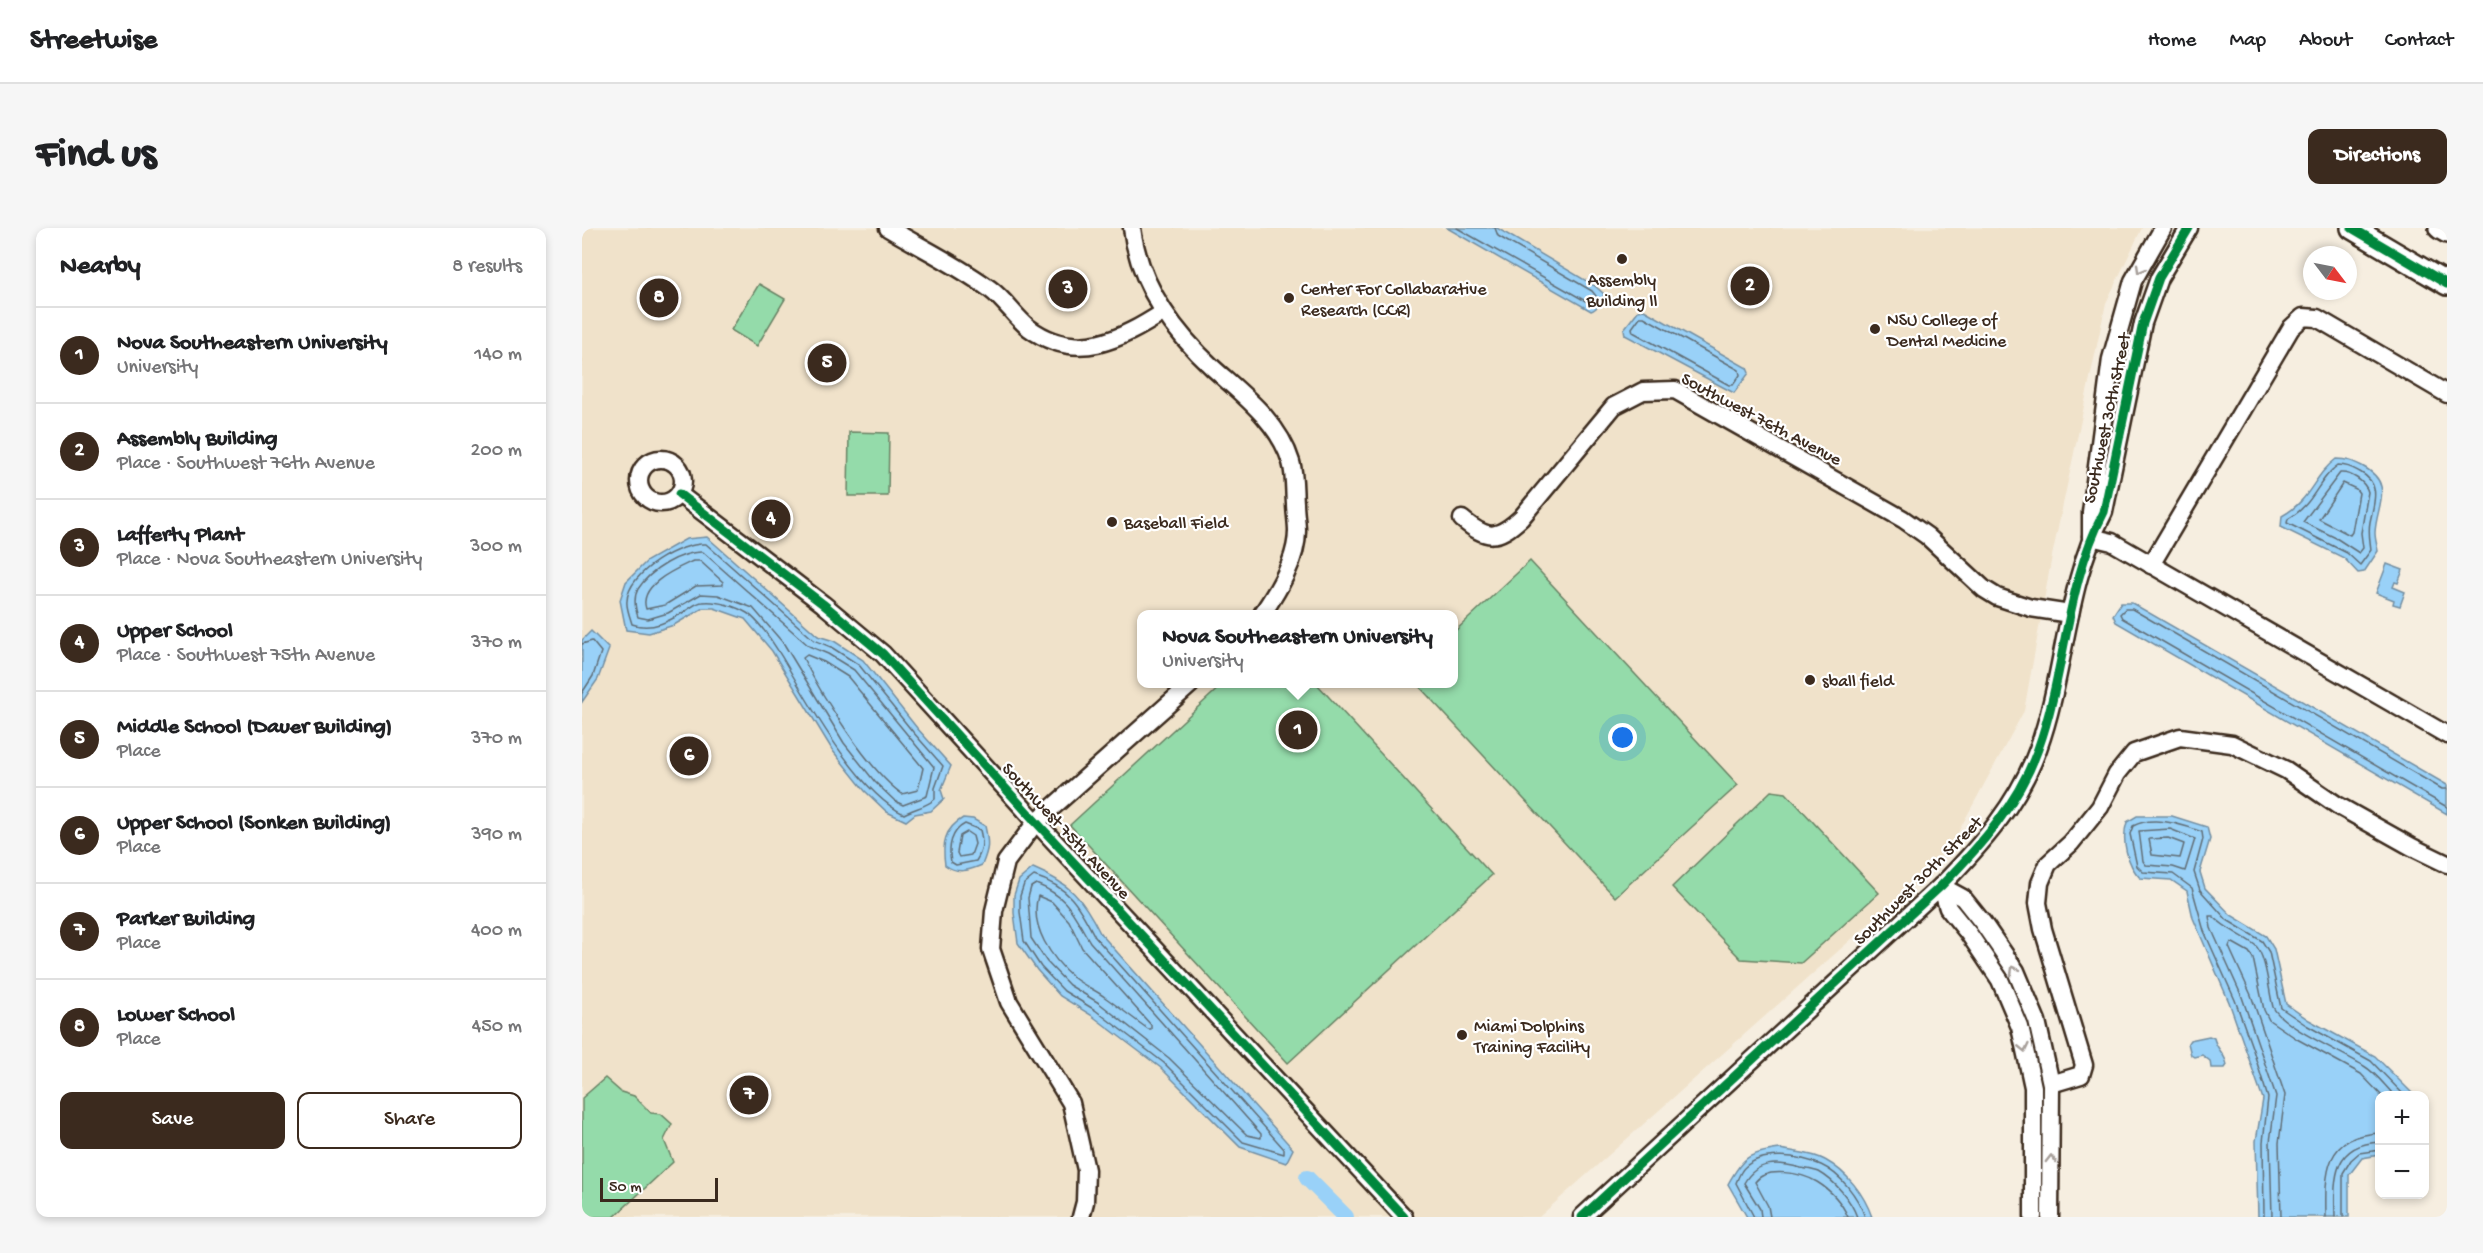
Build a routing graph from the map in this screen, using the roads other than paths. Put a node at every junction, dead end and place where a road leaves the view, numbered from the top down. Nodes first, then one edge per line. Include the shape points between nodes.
1 (888, 228) edge
2 (1132, 228) edge
3 (2163, 228) edge
4 (2189, 228) edge
5 (2352, 228) edge
6 (2440, 228) edge
7 (2447, 232) edge
8 (2447, 284) edge
9 (1164, 312) junction
10 (2447, 394) edge
11 (679, 494) dead end
12 (1461, 519) dead end
13 (2091, 537) junction
14 (2151, 565) junction
15 (1266, 610) edge
16 (2070, 614) junction
17 (1187, 688) edge
18 (2447, 735) edge
19 (1036, 822) junction
20 (2447, 864) edge
21 (1941, 886) junction
22 (2051, 1084) junction
23 (1081, 1217) edge
24 (1404, 1217) edge
25 (1582, 1217) edge
26 (2032, 1217) edge
27 (2050, 1217) edge

1 - 9 street via 989,288 1029,327 1058,342 1087,346 1107,343
2 - 9 street via 1146,278
3 -> 13 street, Southwest 30th Street via 2133,281 2111,359
4 - 13 street, Southwest 30th Street via 2159,278 2143,323 2104,512
5 - 8 main road
6 - 7 main road
9 - 15 street via 1184,338 1251,401 1275,431 1291,463 1297,533 1279,591
10 - 14 street via 2317,318 2303,317 2291,328
11 - 19 street, Southwest 75th Avenue via 883,654
12 - 16 street, Southwest 76th Avenue via 1478,532 1506,532 1614,406 1643,391 1675,390 1903,519 1997,597 2031,609
13 - 14 street via 2112,542
13 - 16 street, Southwest 30th Street
14 - 18 street
16 - 21 street, Southwest 30th Street via 2046,725 2030,769 2003,816
17 - 19 street
19 - 23 street via 1006,862 994,911 991,949 1009,1002 1071,1103 1086,1170
19 - 24 street, Southwest 75th Avenue
20 - 22 street via 2337,805 2286,770 2232,744 2180,736 2134,753 2117,774 2100,807 2048,864 2040,883 2038,903 2043,929 2084,1065 2081,1074
22 -> 21 street via 2037,1021 2016,971 1964,898
21 - 25 street, Southwest 30th Street
21 -> 26 street via 1948,908 2000,980 2020,1027 2033,1087
27 -> 22 street

